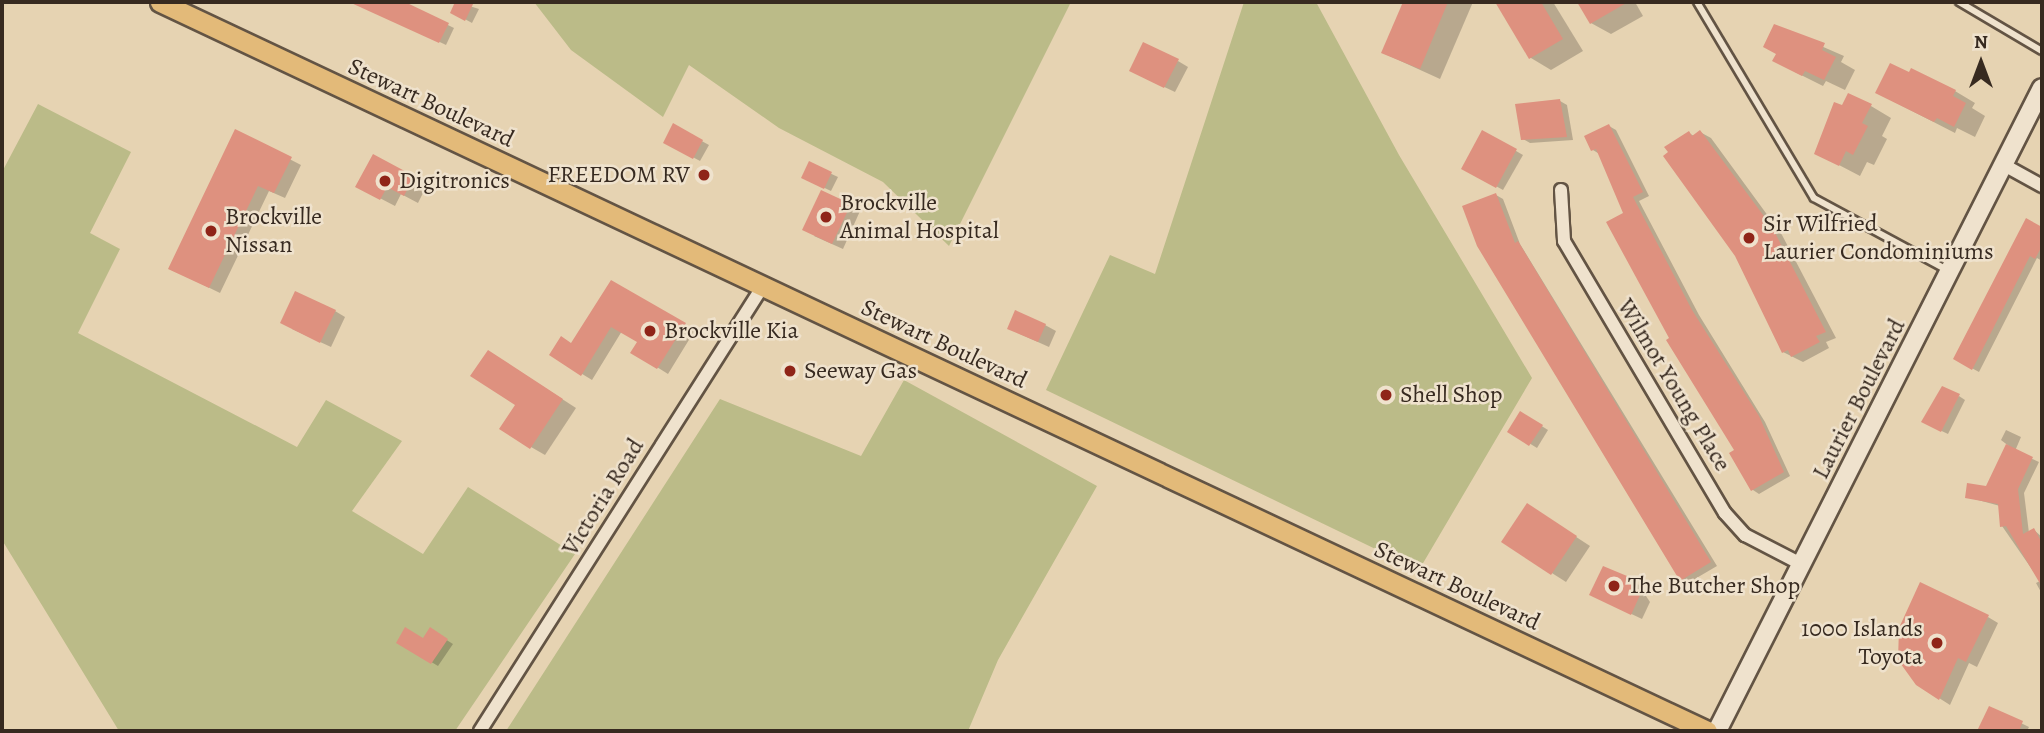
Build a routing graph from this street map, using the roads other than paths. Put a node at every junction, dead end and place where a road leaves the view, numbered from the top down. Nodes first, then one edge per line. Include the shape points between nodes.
1 (160, 2) edge
2 (1697, 2) edge
3 (1959, 2) edge
4 (2042, 51) edge
5 (2042, 88) edge
6 (2003, 164) junction
7 (2042, 186) edge
8 (1561, 190) dead end
9 (1950, 272) junction
10 (763, 286) junction
11 (1802, 565) junction
12 (480, 731) edge
13 (1707, 731) edge
14 (1717, 731) edge

1 - 10 main road, Stewart Boulevard
2 - 9 lane via 1814,198
3 - 4 lane
5 - 6 street, Laurier Boulevard
6 - 7 street
6 - 9 street, Laurier Boulevard
8 - 11 street, Wilmot Young Place via 1564,241 1725,513 1745,535
9 - 11 street, Laurier Boulevard
10 - 12 street, Victoria Road
10 - 13 main road, Stewart Boulevard
11 - 14 street, Laurier Boulevard

